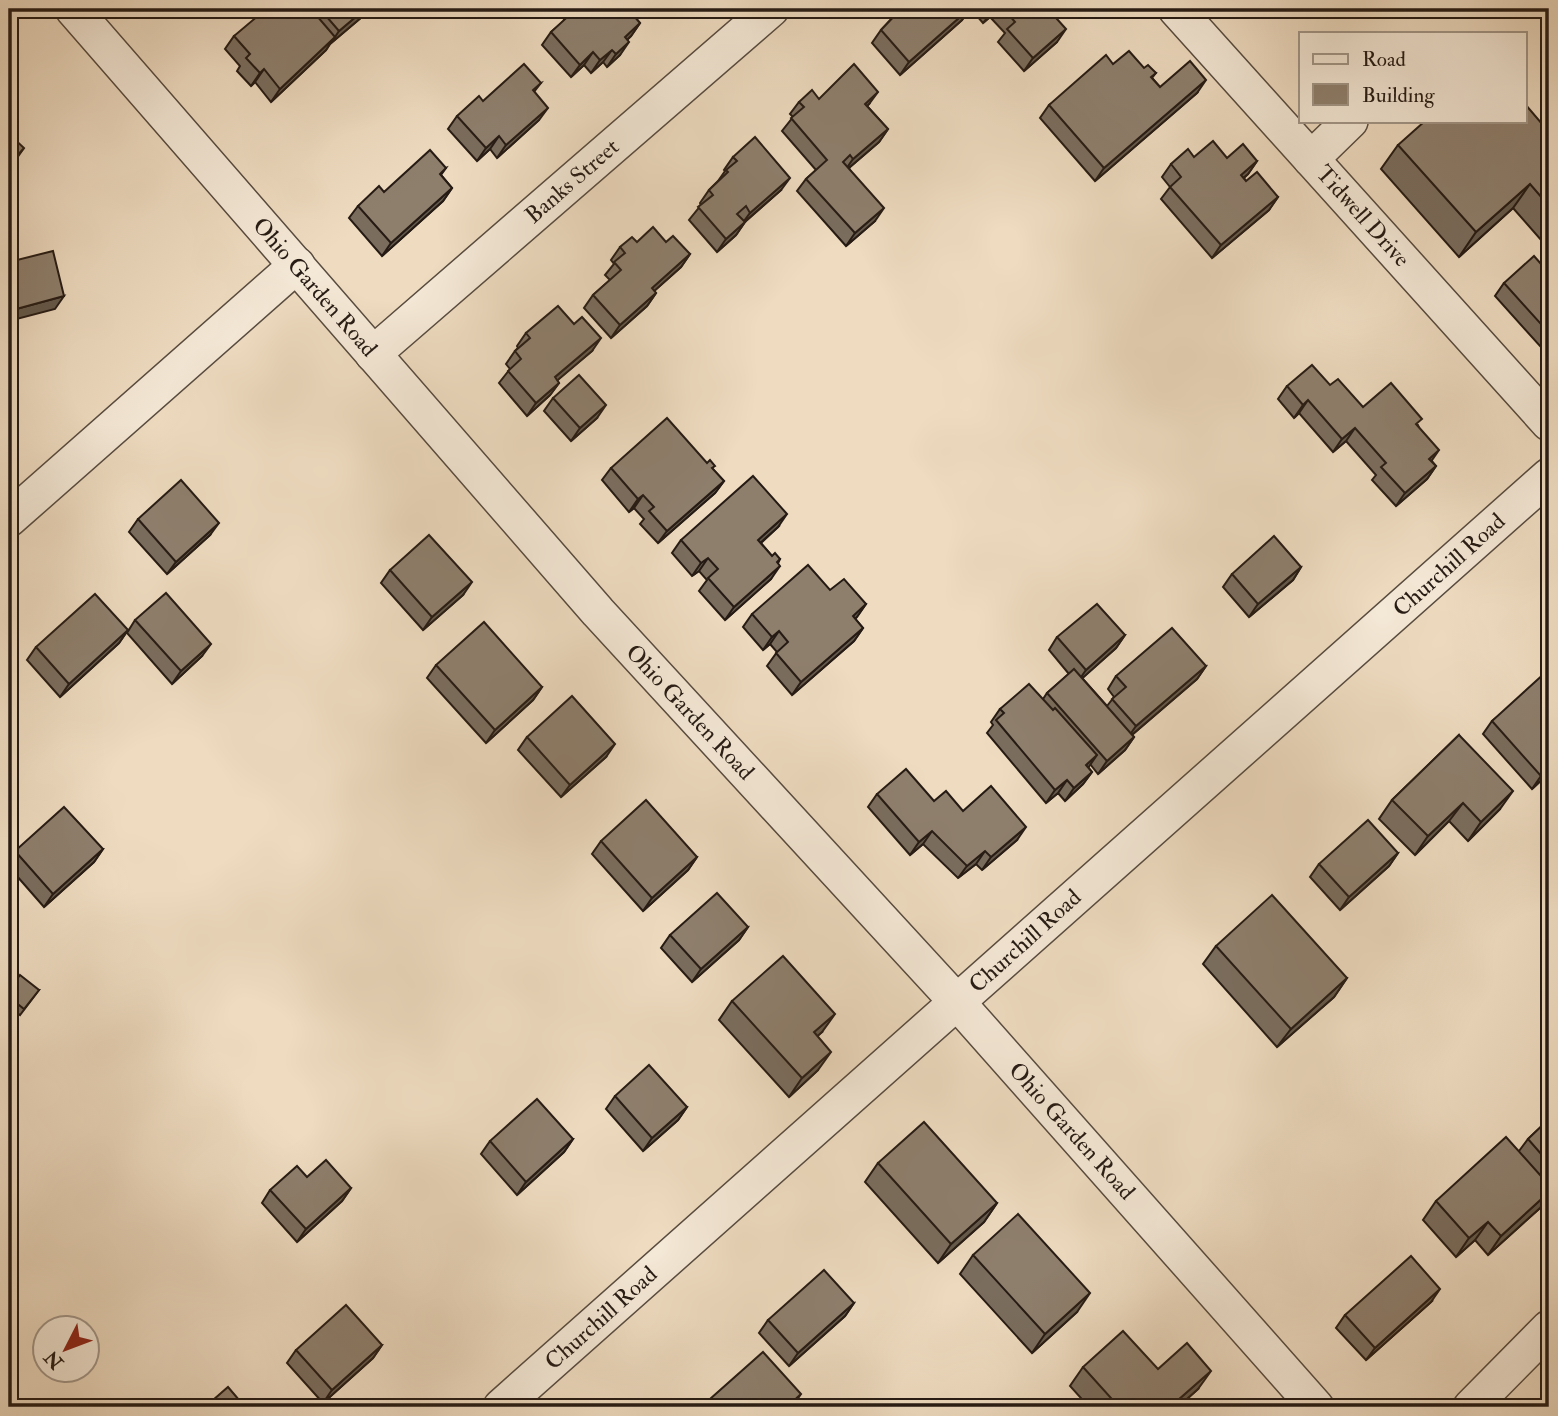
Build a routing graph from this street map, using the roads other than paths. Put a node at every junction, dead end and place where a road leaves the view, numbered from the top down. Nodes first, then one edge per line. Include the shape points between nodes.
1 (73, 9) edge
2 (771, 9) edge
3 (1176, 9) edge
4 (1349, 122) edge
5 (1311, 159) junction
6 (297, 265) junction
7 (373, 354) junction
8 (1549, 423) edge
9 (1549, 476) edge
10 (9, 519) edge
11 (957, 1002) junction
12 (1549, 1328) edge
13 (501, 1407) edge
14 (1316, 1407) edge
15 (1471, 1407) edge

1 - 6 street, Ohio Garden Road
2 - 7 street, Banks Street
3 - 5 street, Tidwell Drive
4 - 5 street
5 - 8 street, Tidwell Drive
6 - 7 street, Ohio Garden Road
6 - 10 street
7 - 11 street, Ohio Garden Road via 598,612
9 - 11 street, Churchill Road
11 - 13 street, Churchill Road
11 - 14 street, Ohio Garden Road
12 - 15 street

